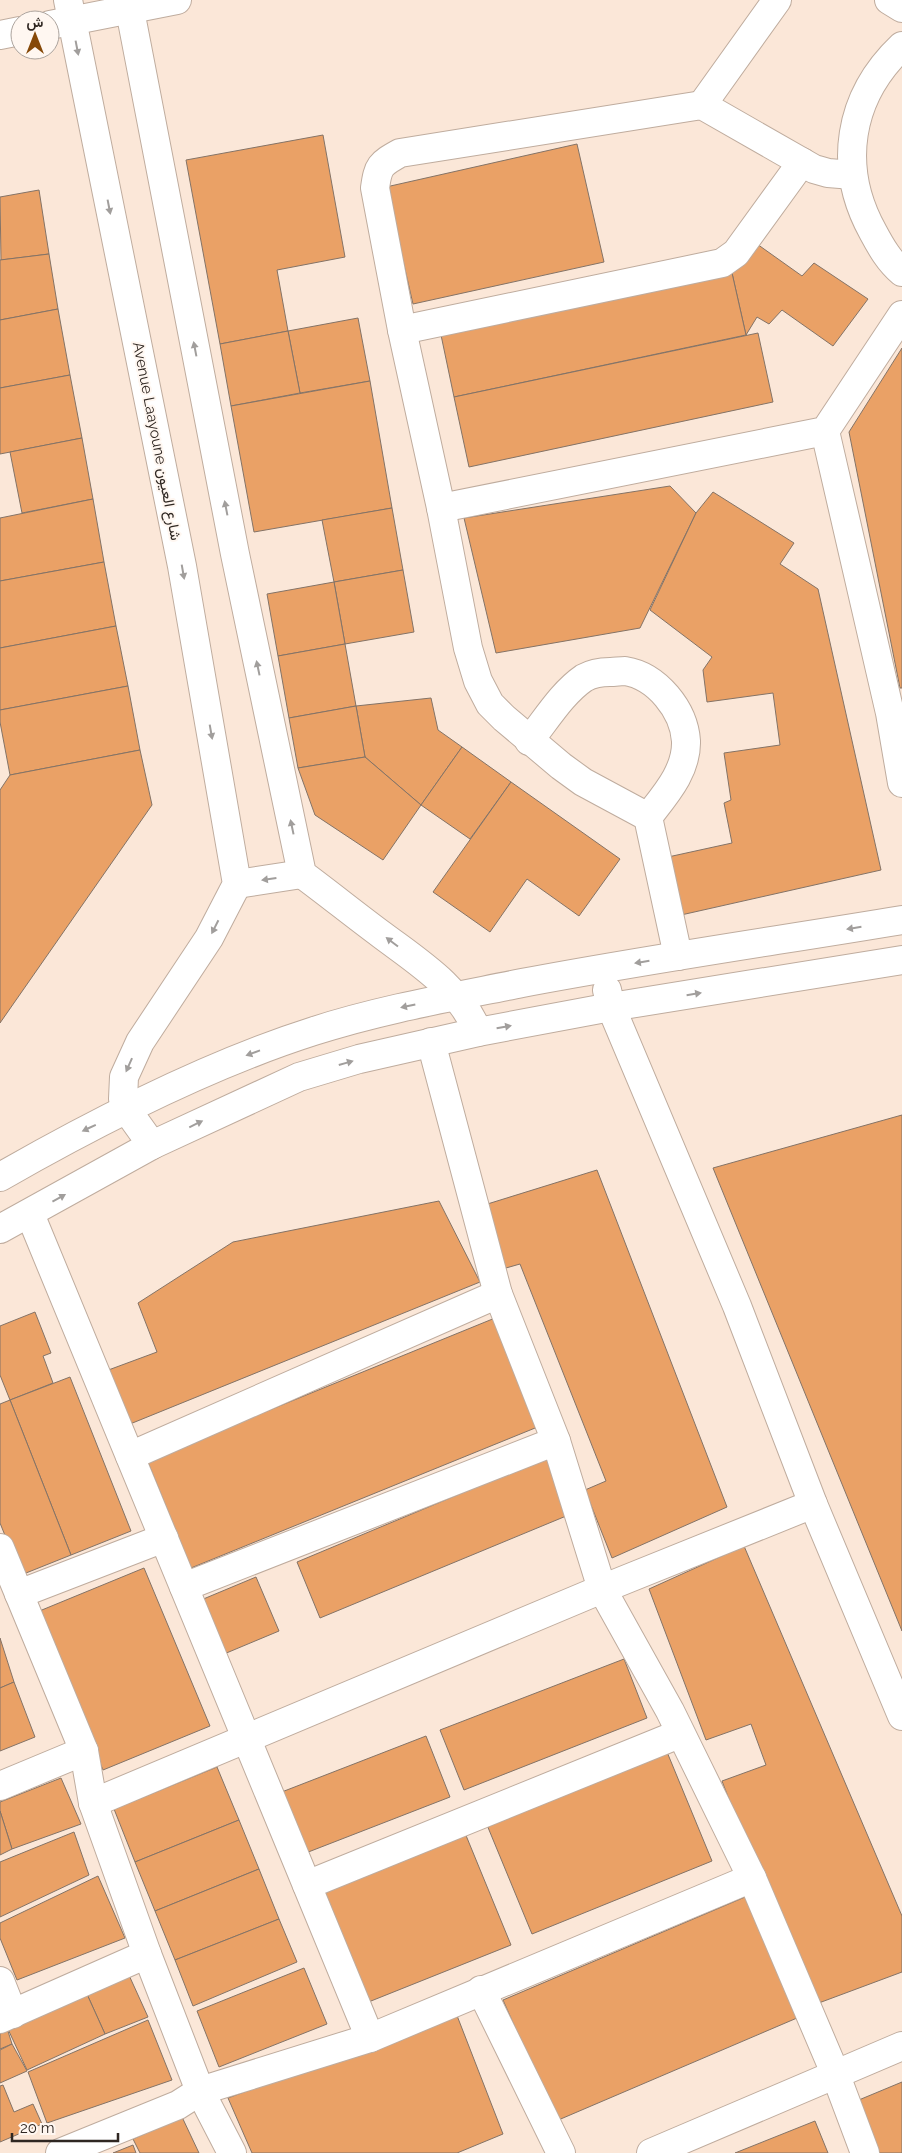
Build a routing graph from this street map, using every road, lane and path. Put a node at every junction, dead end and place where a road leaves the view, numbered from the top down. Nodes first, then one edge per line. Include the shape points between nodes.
1 (177, 0) edge
2 (776, 0) edge
3 (889, 0) edge
4 (129, 4) edge
5 (902, 8) edge
6 (63, 15) edge
7 (902, 46) edge
8 (702, 105) junction
9 (802, 162) junction
10 (853, 175) junction
11 (902, 272) edge
12 (902, 315) edge
13 (402, 330) junction
14 (826, 431) junction
15 (441, 508) junction
16 (896, 711) edge
17 (529, 741) junction
18 (902, 783) edge
19 (648, 818) junction
20 (302, 874) junction
21 (237, 884) junction
22 (902, 920) edge
23 (678, 956) junction
24 (902, 960) edge
25 (601, 968) junction
26 (456, 996) junction
27 (611, 1007) junction
28 (478, 1032) junction
29 (430, 1042) junction
30 (127, 1110) junction
31 (152, 1145) junction
32 (0, 1177) edge
33 (30, 1214) junction
34 (0, 1229) edge
35 (498, 1294) junction
36 (556, 1442) junction
37 (130, 1456) junction
38 (813, 1504) junction
39 (164, 1538) junction
40 (0, 1548) edge
41 (184, 1587) junction
42 (602, 1589) junction
43 (19, 1594) junction
44 (902, 1716) edge
45 (679, 1734) junction
46 (246, 1738) junction
47 (84, 1751) junction
48 (0, 1786) edge
49 (93, 1802) junction
50 (752, 1878) junction
51 (307, 1885) junction
52 (147, 1954) junction
53 (0, 1980) edge
54 (481, 1990) junction
55 (6, 2016) edge
56 (370, 2038) junction
57 (902, 2046) edge
58 (835, 2073) junction
59 (200, 2091) junction
60 (60, 2153) edge
61 (232, 2153) edge
62 (561, 2153) edge
63 (651, 2153) edge
64 (866, 2153) edge

1 - 4 street
2 - 8 street
3 - 5 street
4 - 6 street
20 -> 4 street via 234,554
6 -> 21 street, Avenue Laayoune شارع العيون via 182,566
7 - 10 street via 871,82 859,108 854,128
8 - 9 street
8 - 13 street via 400,153 387,160 378,169 375,188
9 - 10 street via 828,174
9 - 13 street via 736,253 722,263
10 - 11 street via 864,216 892,263
12 - 14 street
13 - 15 street
14 - 15 street
14 - 16 street
15 - 17 street via 468,648 478,681 490,704
16 - 18 street
17 - 19 street via 583,782
17 - 19 street via 569,691 586,677 626,671 661,689 680,714 686,741 682,766 673,785
19 - 23 street
20 -> 21 street
26 -> 20 street via 432,972
21 -> 30 street via 209,938 140,1042 124,1077 123,1099
22 -> 23 street
23 -> 25 street
27 -> 24 street
25 - 26 street
25 - 27 street
26 - 28 street via 472,1016
26 -> 30 street via 314,1031 225,1064
28 -> 27 street
27 - 38 street via 737,1306
28 - 29 street
31 -> 29 street via 299,1077
29 - 35 street
30 - 31 street
30 -> 32 street via 75,1134
33 -> 31 street
33 - 34 street
33 - 37 street
35 - 36 street
35 - 37 street
36 - 41 street
36 - 42 street
37 - 39 street
38 - 42 street
38 - 44 street
39 - 41 street
39 - 43 street
40 - 43 street
41 - 46 street
42 - 45 street via 670,1711
42 - 46 street
43 - 47 street
45 - 50 street
45 - 51 street
46 - 49 street
46 - 51 street
47 - 48 street
47 - 49 street
49 - 52 street
50 - 54 street
50 - 58 street
51 - 56 street
52 - 55 street
52 - 59 street
53 - 55 street
54 - 56 street
54 - 62 street
56 - 59 street
57 - 58 street
58 - 63 street
58 - 64 street
59 - 60 street via 178,2105
59 - 61 street

